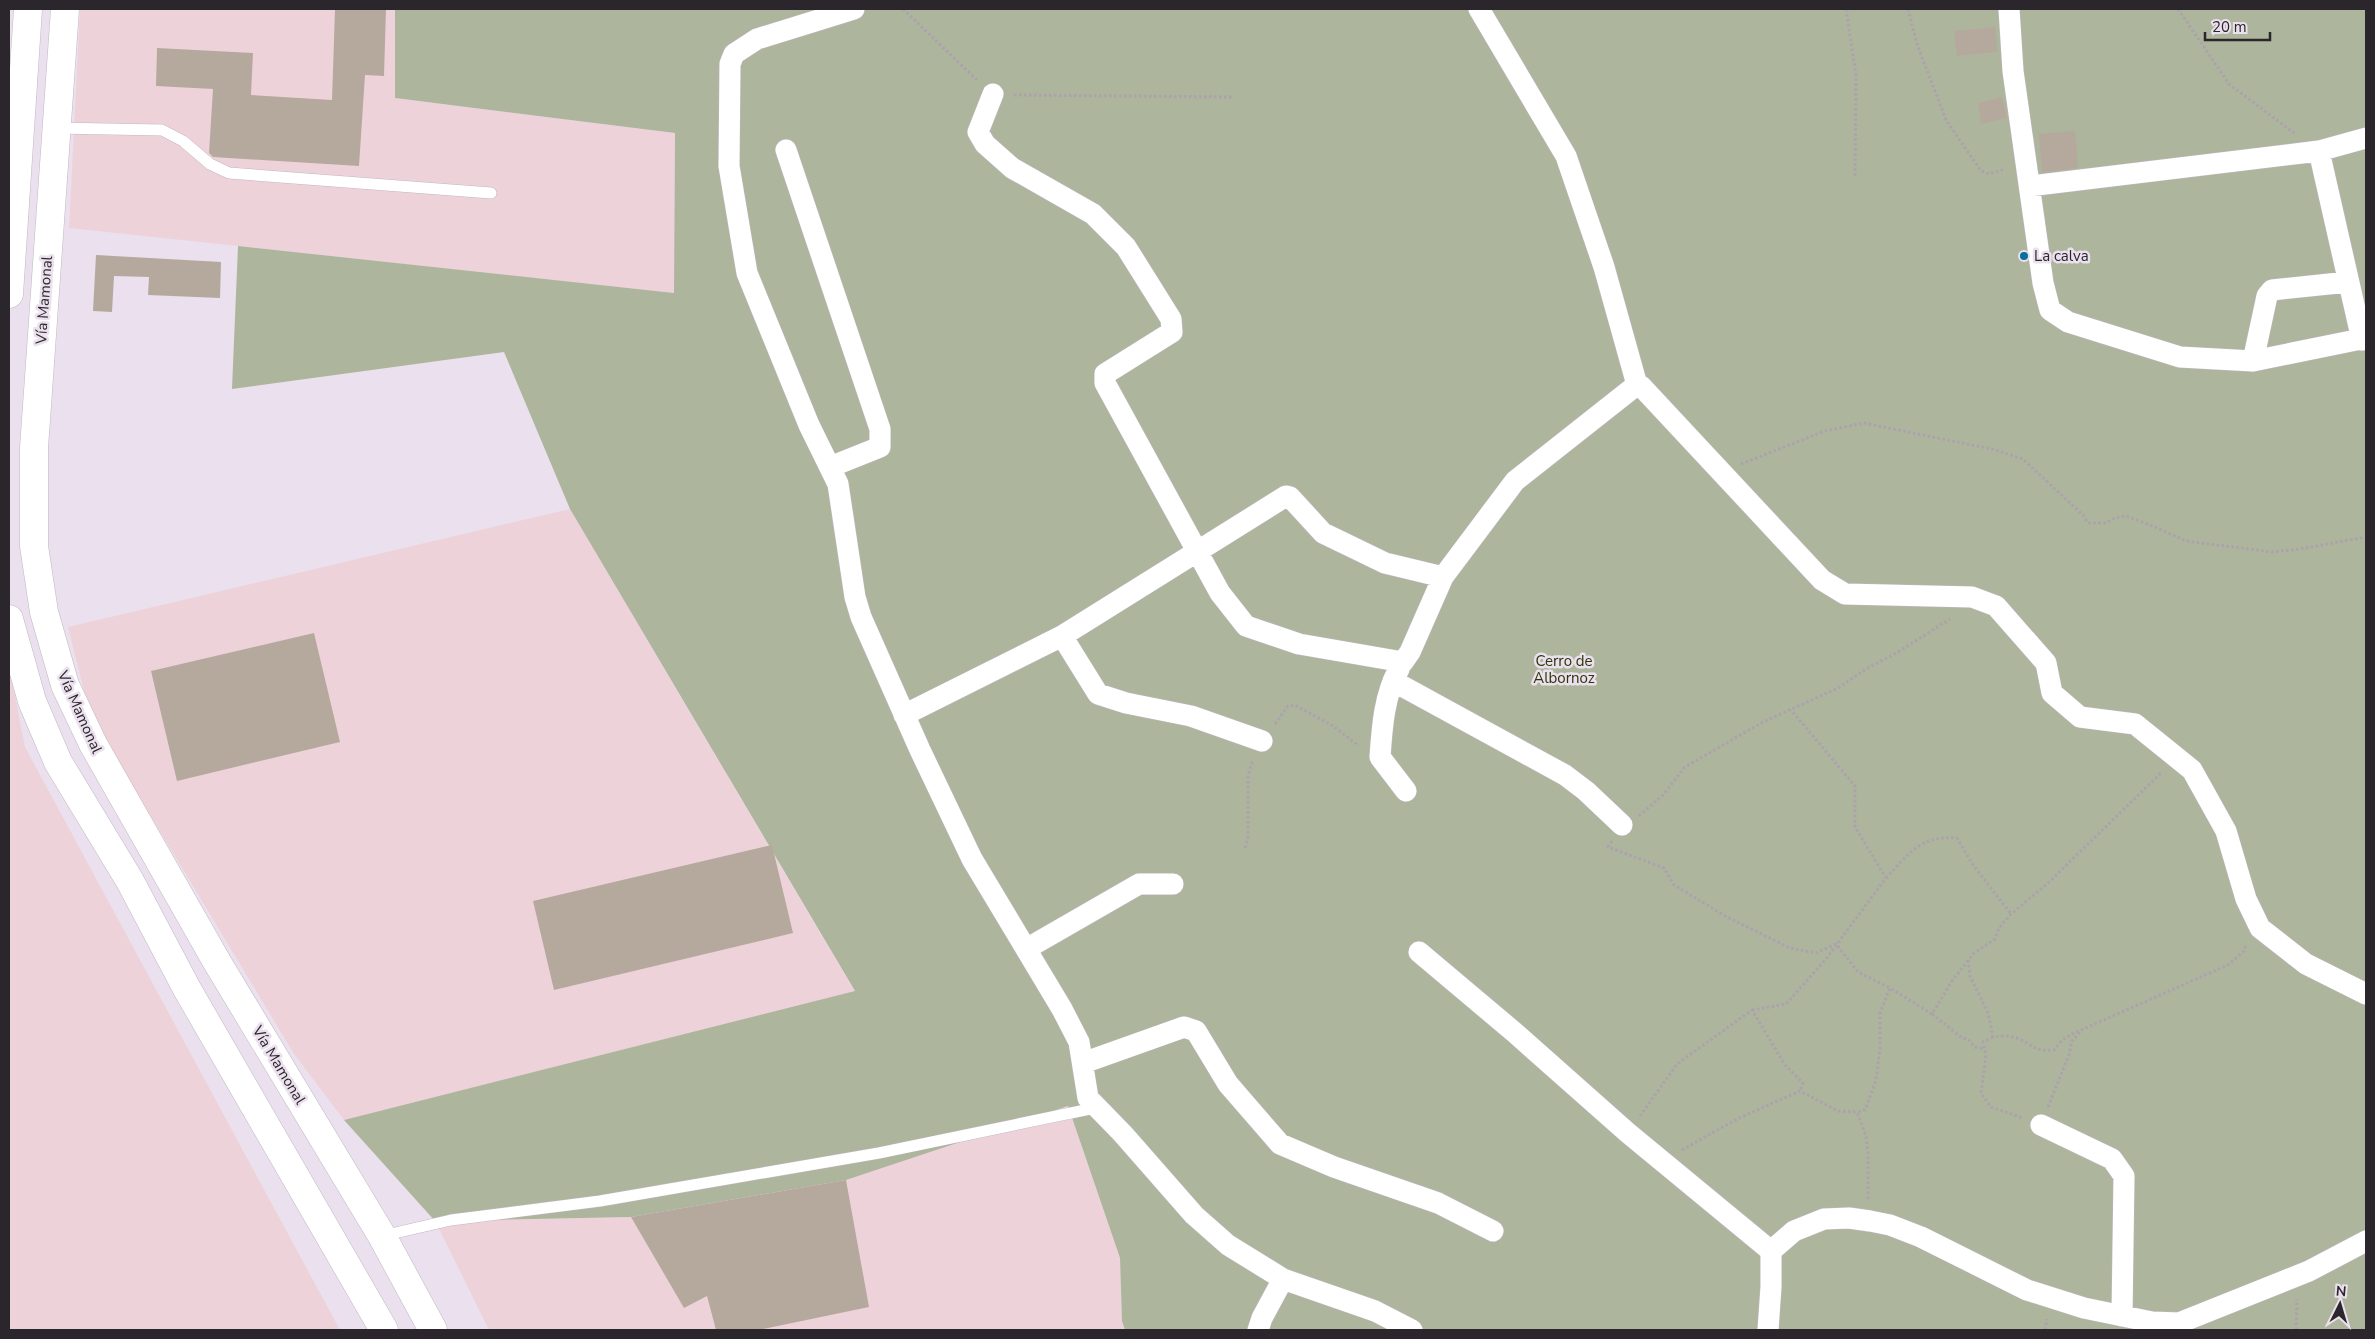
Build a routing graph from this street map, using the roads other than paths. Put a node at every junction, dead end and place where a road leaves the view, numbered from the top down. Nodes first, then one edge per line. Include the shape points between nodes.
1 (28, 9) edge
2 (65, 9) edge
3 (854, 9) edge
4 (1479, 9) edge
5 (2009, 9) edge
6 (993, 94) road end
7 (56, 128) junction
8 (2366, 138) edge
9 (786, 150) dead end
10 (2319, 151) junction
11 (13, 166) edge
12 (2030, 186) junction
13 (490, 193) dead end
14 (2348, 282) junction
15 (9, 294) edge
16 (2364, 339) edge
17 (2253, 361) junction
18 (1638, 385) junction
19 (830, 467) junction
20 (1198, 552) junction
21 (1443, 576) junction
22 (9, 619) edge
23 (1062, 636) junction
24 (1403, 662) junction
25 (1393, 681) junction
26 (904, 715) junction
27 (1262, 741) road end
28 (1406, 791) dead end
29 (1622, 825) road end
30 (1173, 884) dead end
31 (1026, 949) junction
32 (1419, 952) dead end
33 (2366, 994) edge
34 (1083, 1063) junction
35 (1095, 1108) junction
36 (2041, 1125) road end
37 (1493, 1231) dead end
38 (382, 1236) junction
39 (2366, 1241) edge
40 (1771, 1251) junction
41 (1283, 1279) junction
42 (2122, 1316) junction
43 (384, 1330) edge
44 (434, 1330) edge
45 (1258, 1330) edge
46 (1412, 1330) edge
47 (1768, 1330) edge

1 - 11 main road
2 - 7 main road, Vía Mamonal
3 - 19 street via 757,40 734,54 730,64 729,166 747,273 809,425
4 - 18 street via 1566,156 1604,267
5 - 12 street via 2013,71
6 - 20 street via 978,132 985,144 1012,168 1093,214 1126,247 1170,319 1172,332 1106,374 1105,383
7 - 13 lane via 162,130 183,140 210,164 229,173
7 - 38 main road, Vía Mamonal via 34,448 34,546 44,612 65,685 93,744 217,962
8 - 10 street
9 - 19 street via 880,429 880,447
10 - 12 street
10 - 14 street
11 - 15 main road
12 - 17 street via 2043,283 2050,310 2068,322 2180,357
14 - 16 street
14 - 17 street via 2272,290 2267,296
16 - 17 street
18 - 21 street via 1515,481
18 - 33 street via 1822,580 1845,594 1972,598 1996,606 2046,663 2052,693 2080,717 2135,724 2177,757 2192,770 2226,831 2246,900 2260,928 2306,964
19 - 26 street via 838,484 855,597
20 - 21 street via 1290,496 1323,534 1385,563
20 - 23 street
20 - 24 street via 1220,593 1246,626 1299,644
21 - 24 street
22 - 43 main road via 32,701 58,762 130,881 187,989
23 - 26 street
23 - 27 street via 1098,694 1191,716
24 - 25 street
25 - 28 street via 1383,723 1380,757
25 - 29 street via 1565,775
26 - 31 street via 972,859
30 - 31 street via 1139,884
31 - 34 street via 1079,1042
32 - 40 street via 1663,1163
34 - 35 street via 1088,1098
34 - 37 street via 1184,1027 1196,1031 1228,1084 1280,1144 1334,1167 1438,1203
35 - 38 lane via 870,1155 600,1201 450,1220
35 - 41 street via 1123,1134 1194,1215 1228,1245
36 - 42 street via 2112,1159 2124,1176
38 - 44 main road, Vía Mamonal
39 - 42 street via 2302,1274 2179,1323
40 - 42 street via 1794,1231 1824,1220 1849,1218 1870,1221 1921,1237 2027,1290
40 - 47 street
41 - 45 street
41 - 46 street via 1375,1311

